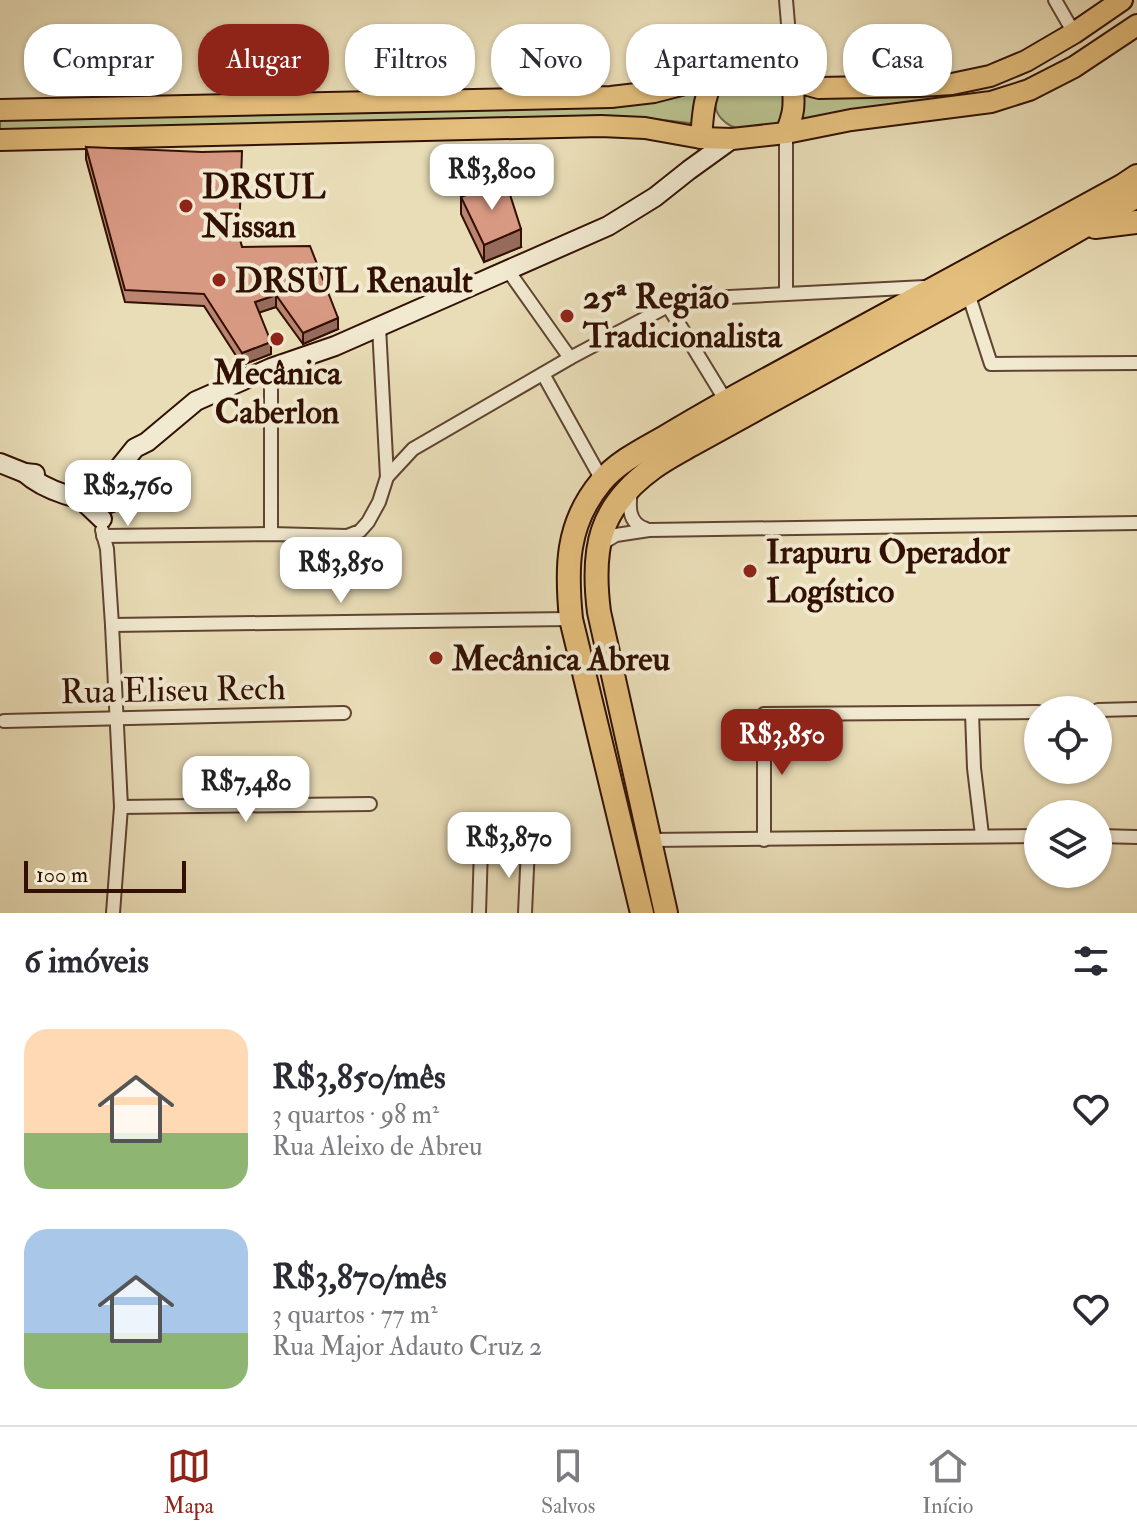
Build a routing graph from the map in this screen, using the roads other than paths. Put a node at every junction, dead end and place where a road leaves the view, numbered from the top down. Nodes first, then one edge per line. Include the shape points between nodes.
1 (786, 0) edge
2 (1055, 0) edge
3 (1122, 0) edge
4 (1137, 5) edge
5 (788, 24) edge
6 (1137, 25) edge
7 (1074, 33) junction
8 (827, 88) edge
9 (626, 95) edge
10 (706, 96) edge
11 (794, 96) edge
12 (991, 102) junction
13 (0, 110) edge
14 (786, 133) junction
15 (732, 139) junction
16 (0, 140) edge
17 (695, 142) junction
18 (689, 170) junction
19 (1133, 182) edge
20 (1137, 222) edge
21 (1078, 231) junction
22 (507, 269) junction
23 (936, 287) junction
24 (968, 293) junction
25 (786, 294) junction
26 (668, 306) junction
27 (379, 327) junction
28 (570, 358) junction
29 (1137, 363) edge
30 (271, 368) junction
31 (543, 374) junction
32 (726, 401) junction
33 (0, 463) edge
34 (387, 477) junction
35 (602, 480) junction
36 (631, 487) junction
37 (106, 513) junction
38 (1137, 523) edge
39 (649, 530) junction
40 (271, 534) junction
41 (598, 545) junction
42 (571, 619) junction
43 (112, 625) junction
44 (1137, 709) edge
45 (1112, 710) edge
46 (1024, 712) edge
47 (344, 713) dead end
48 (972, 713) junction
49 (116, 718) junction
50 (4, 721) dead end
51 (370, 804) dead end
52 (121, 807) junction
53 (982, 835) junction
54 (1024, 836) edge
55 (1112, 836) edge
56 (1137, 837) edge
57 (651, 840) junction
58 (764, 840) junction
59 (528, 847) dead end
60 (481, 848) dead end
61 (113, 913) edge
62 (479, 913) edge
63 (525, 913) edge
64 (642, 913) edge
65 (666, 913) edge

1 - 5 street
2 - 7 street
3 - 7 main road
4 - 12 main road
6 - 12 main road via 1074,67
7 - 8 main road via 990,76 952,84
9 - 13 main road
10 - 17 main road
11 - 14 main road
12 - 14 main road
14 - 15 main road
14 - 25 street
15 - 17 main road
15 - 18 street
16 - 17 main road via 601,126 645,128
17 - 18 street
18 - 22 street via 608,226
19 - 21 highway
19 - 23 highway
20 - 21 highway
21 - 24 highway
22 - 27 street
22 - 28 street
23 - 25 street
23 - 32 highway
24 - 29 street via 991,364
24 - 36 highway via 691,445
25 - 26 street via 689,299
26 - 28 street
26 - 32 street
27 - 30 street
27 - 34 street
28 - 31 street
30 - 37 street via 196,401 135,448
30 - 40 street
31 - 34 street via 413,449
31 - 35 street
32 - 35 highway
33 - 37 street via 36,482 79,494
34 - 40 street via 379,502 360,531 347,536
35 - 42 highway via 585,505 570,544
36 - 39 street via 632,518
36 - 41 highway via 608,516
37 - 40 street
37 - 43 street
38 - 39 street
39 - 41 street via 616,535
41 - 57 highway via 599,612
42 - 43 street
42 - 64 highway
43 - 49 street
44 - 45 street
46 - 48 street
47 - 49 street, Rua Eliseu Rech
48 - 53 street
48 - 58 street via 764,714
49 - 50 street, Rua Eliseu Rech
49 - 52 street
51 - 52 street
52 - 61 street
53 - 54 street
53 - 58 street
55 - 56 street
57 - 58 street
57 - 65 highway
59 - 63 street
60 - 62 street

